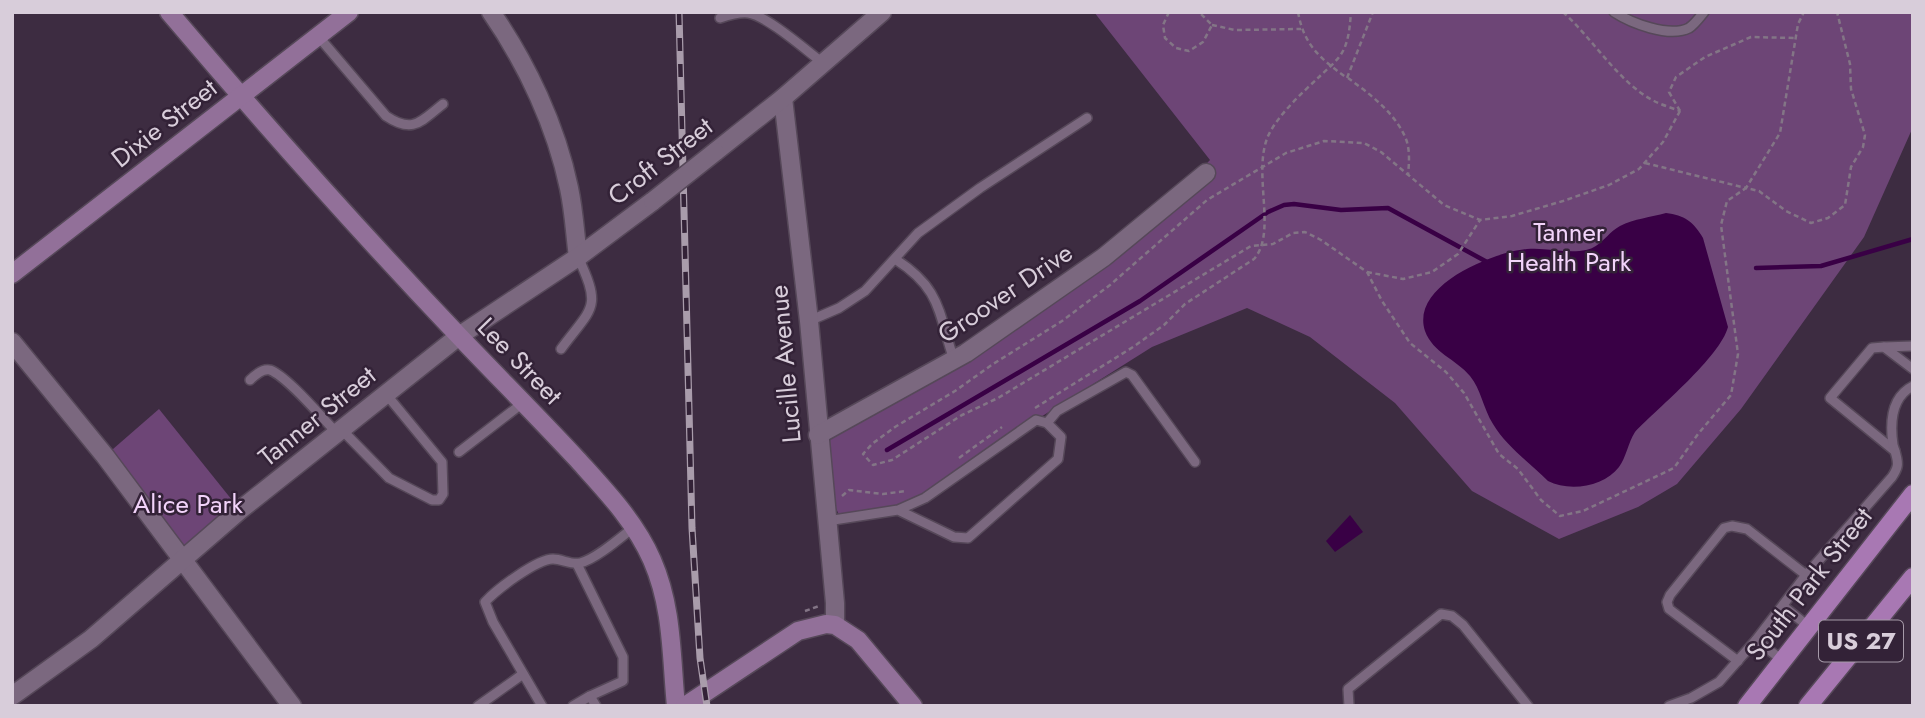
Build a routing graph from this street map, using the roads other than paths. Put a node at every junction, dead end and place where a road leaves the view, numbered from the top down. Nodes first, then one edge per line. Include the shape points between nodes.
1 (169, 12) edge
2 (348, 12) edge
3 (491, 12) edge
4 (882, 12) edge
5 (1614, 12) edge
6 (1704, 12) edge
7 (720, 18) dead end
8 (318, 36) junction
9 (823, 63) junction
10 (241, 97) junction
11 (783, 98) junction
12 (443, 104) dead end
13 (1087, 118) dead end
14 (1206, 173) dead end
15 (578, 257) junction
16 (895, 259) junction
17 (12, 274) edge
18 (809, 321) junction
19 (459, 336) junction
20 (12, 342) edge
21 (1913, 346) edge
22 (1884, 347) junction
23 (561, 349) dead end
24 (954, 360) junction
25 (1913, 369) edge
26 (250, 380) dead end
27 (1913, 386) edge
28 (386, 394) junction
29 (524, 402) junction
30 (1047, 423) junction
31 (339, 431) junction
32 (818, 435) junction
33 (1895, 451) junction
34 (459, 452) dead end
35 (1195, 462) dead end
36 (1913, 494) edge
37 (898, 510) junction
38 (827, 521) junction
39 (634, 527) junction
40 (184, 559) junction
41 (577, 564) junction
42 (1806, 575) junction
43 (1913, 577) edge
44 (1783, 606) junction
45 (835, 625) junction
46 (1808, 626) junction
47 (1756, 640) junction
48 (1782, 660) junction
49 (1738, 661) junction
50 (523, 674) junction
51 (12, 696) edge
52 (590, 696) junction
53 (286, 704) edge
54 (478, 706) edge
55 (542, 706) edge
56 (573, 706) edge
57 (596, 706) edge
58 (676, 706) edge
59 (685, 706) edge
60 (913, 706) edge
61 (1349, 706) edge
62 (1528, 706) edge
63 (1670, 706) edge
64 (1747, 706) edge
65 (1808, 706) edge

1 - 10 street, Lee Street
2 - 8 street, Dixie Street
3 - 15 street via 524,67 548,120 569,187
4 - 9 street, Croft Street
5 - 6 lane via 1666,32 1689,28
7 - 9 lane via 751,13
8 - 10 street, Dixie Street
8 - 12 lane via 386,116 400,125 415,126
9 - 11 street, Croft Street
10 - 17 street, Dixie Street
10 - 19 street, Lee Street
11 - 15 street, Croft Street, bridge
11 - 18 street, Lucille Avenue
13 - 16 lane via 918,233
14 - 24 street, Groover Drive via 1104,257
15 - 19 street, Croft Street
15 - 23 lane via 593,293 592,306
16 - 18 lane via 865,290
16 - 24 lane via 922,280 939,304
18 - 32 street, Lucille Avenue
19 - 28 street, Tanner Street
19 - 29 street, Lee Street
20 - 40 street
21 - 22 lane
22 - 25 lane
22 - 33 lane via 1872,348 1830,398
24 - 32 street, Groover Drive
26 - 31 lane via 270,370
27 - 33 lane via 1899,398 1894,411
28 - 31 street, Tanner Street
28 - 31 lane via 442,462 443,494 439,500 389,478
29 - 34 lane
29 - 39 street, Lee Street
30 - 35 lane via 1057,411 1126,372
30 - 37 lane via 1036,421 925,498
30 - 37 lane via 1061,437 1058,459 968,538 954,537
31 - 40 street, Tanner Street
32 - 38 street, Lucille Avenue
33 - 42 lane via 1898,466 1892,477
36 - 46 main road, South Park Street / US 27
37 - 38 lane
38 - 45 street, Lucille Avenue
39 - 41 lane
39 - 58 street, Lee Street via 652,559 667,603
40 - 51 street, Tanner Street via 91,639
40 - 53 street
41 - 50 lane via 551,558 485,601
41 - 52 lane via 624,657 623,681
42 - 44 lane
42 - 49 lane via 1747,528 1732,526 1724,528 1670,595 1669,609
43 - 65 main road, US 27
44 - 46 lane
44 - 47 lane
45 - 59 street via 798,631
45 - 60 street via 858,640
46 - 48 main road, South Park Street / US 27
47 - 48 lane
47 - 49 lane
48 - 64 main road, South Park Street / US 27
49 - 63 lane via 1719,682
50 - 54 lane
50 - 55 lane
52 - 56 lane
52 - 57 lane
61 - 62 lane via 1348,689 1441,614 1463,625

